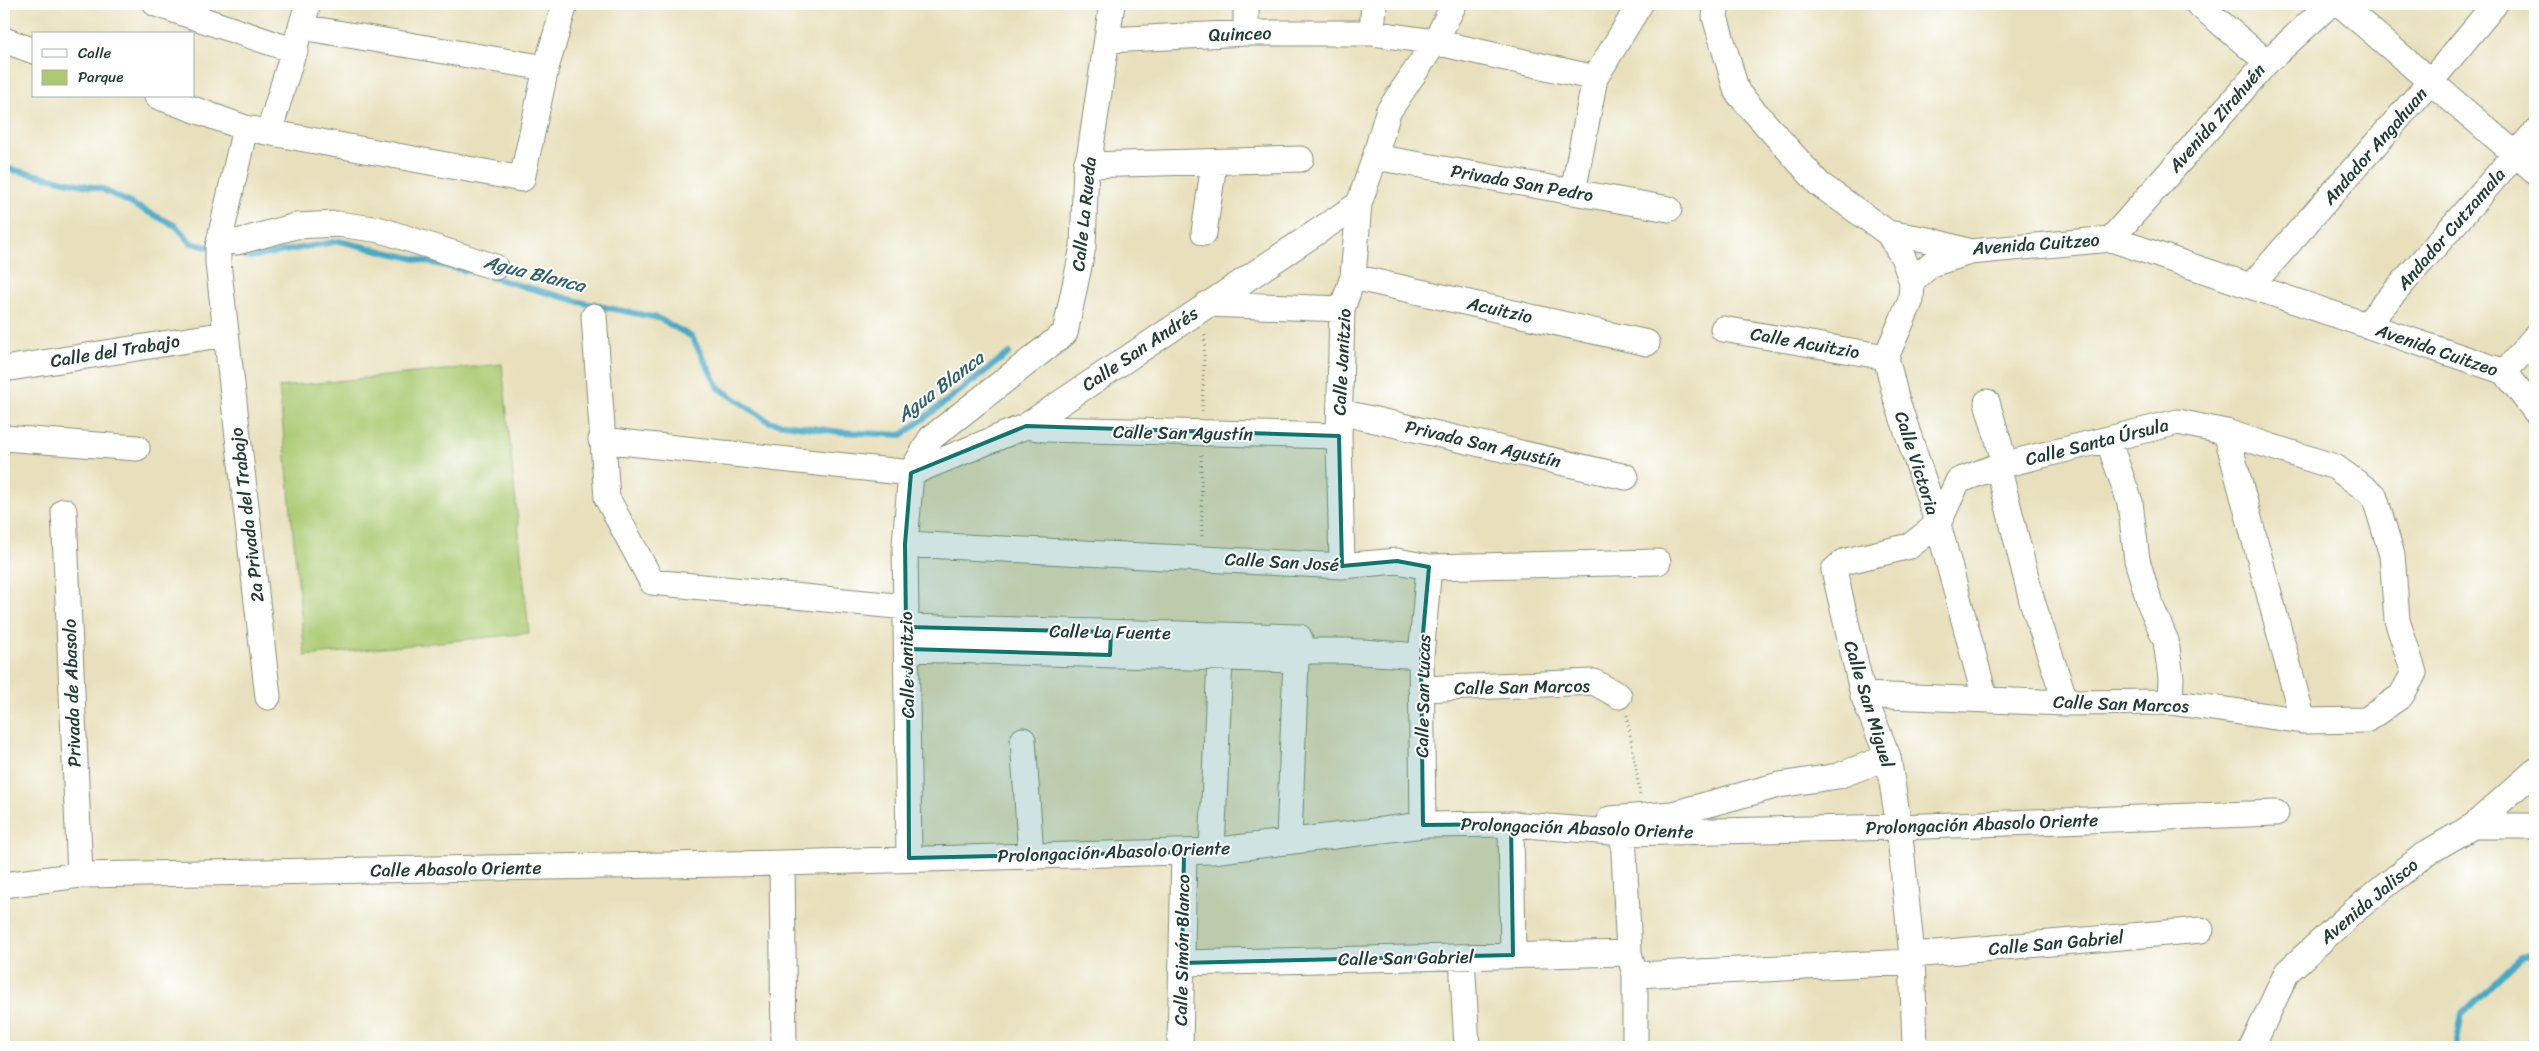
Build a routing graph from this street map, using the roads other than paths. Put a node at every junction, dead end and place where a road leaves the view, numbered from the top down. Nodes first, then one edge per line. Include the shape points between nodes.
1 (156, 4) edge
2 (308, 4) edge
3 (565, 4) edge
4 (1112, 4) edge
5 (1246, 4) edge
6 (1374, 4) edge
7 (1454, 4) edge
8 (1640, 4) edge
9 (1717, 4) edge
10 (2198, 4) edge
11 (2330, 4) edge
12 (2340, 4) edge
13 (2495, 4) edge
14 (301, 27) junction
15 (1246, 33) junction
16 (1372, 33) junction
17 (4, 40) edge
18 (1108, 40) junction
19 (1435, 42) junction
20 (32, 50) edge
21 (295, 51) junction
22 (2267, 62) junction
23 (546, 68) junction
24 (1595, 78) junction
25 (2431, 82) junction
26 (163, 98) edge
27 (257, 130) junction
28 (2535, 132) edge
29 (2516, 154) junction
30 (1376, 157) junction
31 (1301, 159) dead end
32 (1214, 163) junction
33 (1086, 165) junction
34 (2535, 171) edge
35 (1573, 192) junction
36 (1359, 204) junction
37 (1669, 209) dead end
38 (1204, 233) dead end
39 (1888, 233) junction
40 (2111, 239) junction
41 (219, 250) junction
42 (1970, 252) junction
43 (495, 267) dead end
44 (1354, 277) junction
45 (1912, 282) junction
46 (2251, 286) junction
47 (1207, 304) junction
48 (1342, 309) junction
49 (594, 316) dead end
50 (2366, 325) junction
51 (1723, 328) dead end
52 (226, 334) junction
53 (2535, 337) edge
54 (1646, 343) dead end
55 (1886, 357) junction
56 (4, 369) edge
57 (2505, 372) junction
58 (1987, 402) dead end
59 (2535, 411) edge
60 (1339, 424) junction
61 (1026, 426) junction
62 (2226, 432) junction
63 (4, 438) edge
64 (601, 440) junction
65 (2108, 440) junction
66 (137, 448) dead end
67 (2002, 465) junction
68 (911, 473) junction
69 (1626, 477) dead end
70 (64, 511) dead end
71 (1938, 524) junction
72 (906, 544) junction
73 (1658, 562) dead end
74 (1342, 566) junction
75 (1428, 567) junction
76 (907, 628) junction
77 (1110, 644) junction
78 (1300, 655) junction
79 (1421, 656) junction
80 (1220, 658) junction
81 (1421, 689) junction
82 (1619, 696) road end
83 (1863, 696) junction
84 (2401, 696) joint
85 (268, 697) dead end
86 (1985, 698) junction
87 (2170, 702) junction
88 (2066, 703) junction
89 (2303, 721) junction
90 (1024, 740) dead end
91 (1888, 757) junction
92 (2535, 771) edge
93 (2276, 813) dead end
94 (1511, 824) junction
95 (1423, 825) junction
96 (2473, 826) junction
97 (2535, 826) edge
98 (1540, 827) junction
99 (1899, 828) junction
100 (1623, 833) junction
101 (1289, 840) junction
102 (1212, 851) junction
103 (1184, 852) junction
104 (1030, 856) junction
105 (909, 858) junction
106 (782, 863) junction
107 (80, 875) junction
108 (4, 886) edge
109 (2201, 930) dead end
110 (1513, 955) junction
111 (1462, 956) junction
112 (1911, 959) junction
113 (1182, 963) junction
114 (1632, 964) junction
115 (784, 1047) edge
116 (1180, 1047) edge
117 (1467, 1047) edge
118 (1636, 1047) edge
119 (1915, 1047) edge
120 (2252, 1047) edge

1 - 21 street
2 - 14 street, 2a Privada del Trabajo
3 - 23 street
4 - 18 street, Calle La Rueda
5 - 15 street
6 - 16 street
7 - 19 street, Calle Janitzio
8 - 24 street
9 - 39 street, Avenida Cuitzeo via 1715,17 1737,92 1819,184
10 - 22 street
11 - 22 street, Avenida Zirahuén
12 - 25 street
13 - 25 street, Andador Angahuan
14 - 21 street, 2a Privada del Trabajo
14 - 23 street
15 - 16 street, Quinceo
15 - 18 street, Quinceo
16 - 19 street, Quinceo
17 - 20 street
18 - 33 street, Calle La Rueda
19 - 24 street, Quinceo
19 - 30 street, Calle Janitzio via 1388,112
21 - 27 street, 2a Privada del Trabajo
22 - 40 street, Avenida Zirahuén
23 - 27 street via 522,178
24 - 35 street
25 - 29 street
25 - 46 street, Andador Angahuan
26 - 27 street
27 - 41 street, 2a Privada del Trabajo
28 - 29 street, Andador Cutzamala
29 - 34 street
29 - 50 street, Andador Cutzamala
30 - 35 street, Privada San Pedro
30 - 36 street, Calle Janitzio
31 - 32 street
32 - 33 street
32 - 38 street
33 - 68 street, Calle La Rueda via 1083,247 1066,333 931,438
35 - 37 street, Privada San Pedro
36 - 44 street, Calle Janitzio
36 - 47 street, Calle San Andrés
39 - 42 street, Avenida Cuitzeo
39 - 45 street via 1903,257
40 - 42 street, Avenida Cuitzeo
40 - 46 street, Avenida Cuitzeo
41 - 43 street via 296,226 338,224 381,230
41 - 52 street, 2a Privada del Trabajo
42 - 45 street via 1931,264
44 - 48 street, Calle Janitzio
44 - 54 street, Acuitzio
45 - 55 street via 1911,300
46 - 50 street, Avenida Cuitzeo
47 - 48 street
47 - 61 street, Calle San Andrés
48 - 60 street, Calle Janitzio
49 - 64 street
50 - 57 street, Avenida Cuitzeo
51 - 55 street, Calle Acuitzio
52 - 56 street, Calle del Trabajo
52 - 85 street, 2a Privada del Trabajo
53 - 57 street
55 - 71 street, Calle Victoria via 1896,398
57 - 59 street, Avenida Cuitzeo
58 - 67 street
60 - 61 street, Calle San Agustín via 1074,430
60 - 69 street, Privada San Agustín
60 - 74 street, Calle Janitzio
61 - 68 street, Calle San Andrés
62 - 65 street, Calle Santa Úrsula via 2178,422
62 - 84 street, Calle Santa Úrsula via 2334,467 2374,495 2392,555 2397,620 2414,673
62 - 89 street
63 - 66 street
64 - 68 street
64 - 76 street, Calle La Fuente via 607,498 652,582
65 - 67 street, Calle Santa Úrsula
65 - 87 street via 2130,502 2137,560 2147,595 2166,641 2171,678
67 - 71 street, Calle Santa Úrsula via 1958,481
67 - 88 street via 2032,601
68 - 72 street, Calle Janitzio
70 - 107 street, Privada de Abasolo
71 - 83 street, Calle San Miguel via 1910,546 1843,562 1834,570
71 - 86 street, Calle Victoria
72 - 74 street, Calle San José
72 - 76 street, Calle Janitzio
73 - 75 street, Calle San José
74 - 75 street, Calle San José via 1397,561
75 - 79 street, Calle San Lucas
76 - 77 street, Calle La Fuente
76 - 105 street, Calle Janitzio
77 - 78 street, Calle La Fuente via 1298,637
77 - 80 street, Calle La Fuente
78 - 79 street, Calle La Fuente via 1346,651
78 - 80 street, Calle La Fuente
78 - 101 street
79 - 81 street, Calle San Lucas
80 - 102 street
81 - 82 street, Calle San Marcos via 1594,682
81 - 95 street, Calle San Lucas
83 - 86 street, Calle San Marcos
83 - 91 street, Calle San Miguel
84 - 89 street, Calle San Marcos via 2366,720
86 - 88 street, Calle San Marcos
87 - 88 street, Calle San Marcos
87 - 89 street, Calle San Marcos
90 - 104 street
91 - 98 street via 1838,776 1779,785 1672,814
91 - 99 street, Calle San Miguel
92 - 96 street
93 - 99 street, Prolongación Abasolo Oriente
94 - 95 street, Prolongación Abasolo Oriente
94 - 98 street, Prolongación Abasolo Oriente
94 - 110 street
95 - 101 street, Prolongación Abasolo Oriente
96 - 97 street
96 - 120 street, Avenida Jalisco via 2425,854 2354,911 2287,972
98 - 100 street, Prolongación Abasolo Oriente
99 - 100 street, Prolongación Abasolo Oriente
99 - 112 street, Calle San Miguel
100 - 114 street
101 - 102 street, Prolongación Abasolo Oriente
102 - 103 street, Prolongación Abasolo Oriente
103 - 104 street, Prolongación Abasolo Oriente
103 - 113 street, Calle Simón Blanco
104 - 105 street, Prolongación Abasolo Oriente
105 - 106 street, Calle Abasolo Oriente
106 - 107 street, Calle Abasolo Oriente
106 - 115 street
107 - 108 street, Calle Abasolo Oriente
109 - 112 street, Calle San Gabriel
110 - 111 street, Calle San Gabriel
110 - 114 street, Calle San Gabriel
111 - 113 street, Calle San Gabriel
111 - 117 street
112 - 114 street, Calle San Gabriel
112 - 119 street, Calle San Miguel
113 - 116 street, Calle Simón Blanco
114 - 118 street

